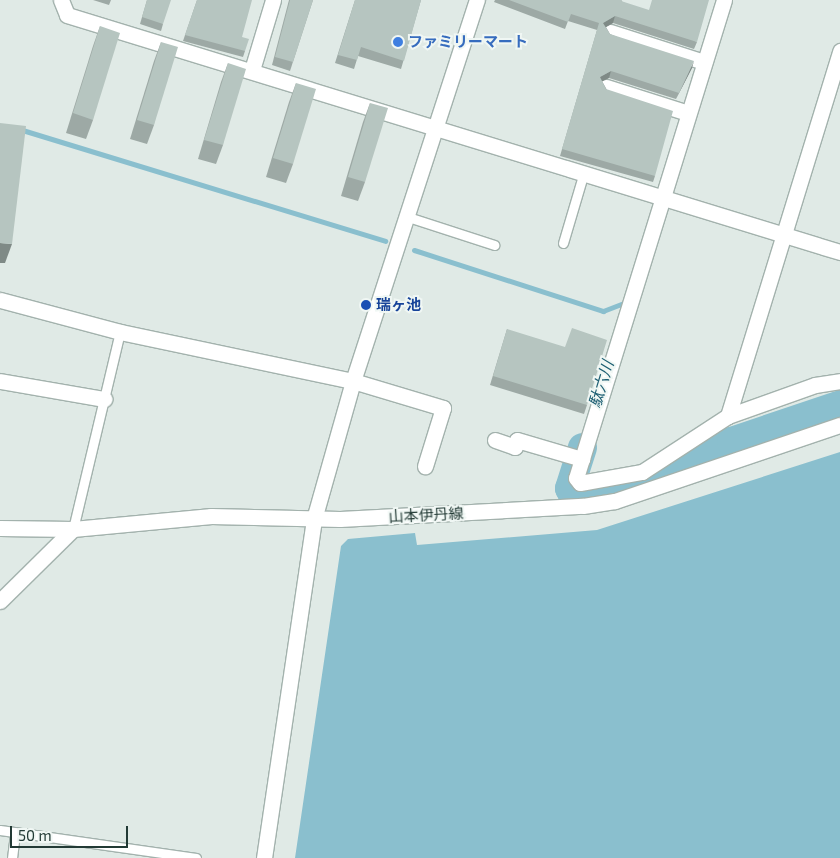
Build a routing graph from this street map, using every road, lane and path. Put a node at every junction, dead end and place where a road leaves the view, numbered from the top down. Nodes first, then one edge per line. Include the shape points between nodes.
1 (61, 0) edge
2 (477, 0) edge
3 (724, 0) edge
4 (270, 1) edge
5 (610, 32) edge
6 (700, 60) junction
7 (839, 60) edge
8 (252, 70) junction
9 (606, 87) edge
10 (688, 113) junction
11 (436, 126) junction
12 (584, 172) junction
13 (659, 195) junction
14 (405, 216) junction
15 (784, 234) junction
16 (563, 243) dead end
17 (494, 244) dead end
18 (840, 252) edge
19 (0, 300) edge
20 (120, 332) junction
21 (0, 381) edge
22 (353, 381) junction
23 (840, 381) edge
24 (104, 399) junction
25 (728, 416) junction
26 (840, 425) edge
27 (495, 440) dead end
28 (579, 458) junction
29 (426, 466) dead end
30 (314, 519) junction
31 (0, 528) edge
32 (73, 528) junction
33 (0, 601) edge
34 (0, 830) edge
35 (15, 832) junction
36 (12, 858) edge
37 (196, 858) edge
38 (264, 858) edge

1 - 8 street via 67,15
2 - 11 street
3 - 6 street
4 - 8 street
5 - 6 street
6 - 10 street
7 - 15 street
8 - 11 street
9 - 10 street
10 - 13 street
11 - 12 street
11 - 14 street
12 - 13 street
12 - 16 lane
13 - 15 street
13 - 28 street
14 - 17 lane
14 - 22 street
15 - 18 street
15 - 25 street
19 - 20 street
20 - 22 street
20 - 24 lane
21 - 24 street
22 - 29 street via 443,408
22 - 30 street
23 - 25 street via 815,385
24 - 32 lane
25 - 28 street via 642,472 580,483 576,478
26 - 30 street, 山本伊丹線 via 615,501
27 - 28 street via 515,447 517,440
30 - 32 street, 山本伊丹線 via 211,516
30 - 38 street
31 - 32 street, 山本伊丹線
32 - 33 street
34 - 35 lane
35 - 36 lane
35 - 37 lane

